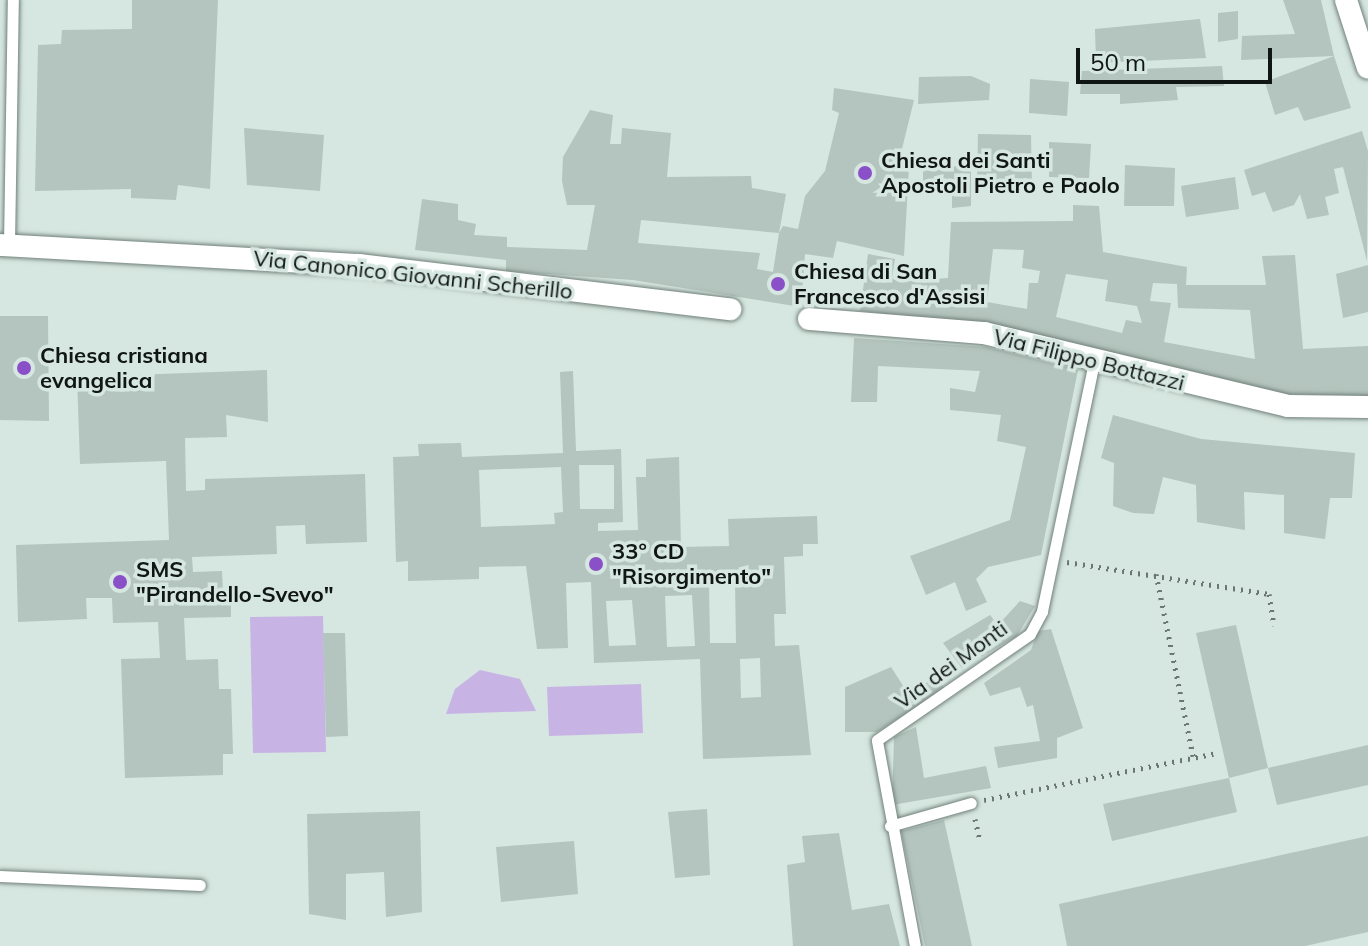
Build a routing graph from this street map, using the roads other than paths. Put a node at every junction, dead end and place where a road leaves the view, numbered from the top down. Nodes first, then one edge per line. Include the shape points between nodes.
1 (13, 0) edge
2 (1346, 0) edge
3 (1368, 68) edge
4 (4, 245) edge
5 (730, 309) dead end
6 (809, 319) dead end
7 (1094, 363) junction
8 (1368, 407) edge
9 (971, 803) road end
10 (890, 826) junction
11 (0, 876) edge
12 (200, 885) dead end
13 (915, 946) edge

1 - 4 lane
2 - 3 street
4 - 5 street, Via Canonico Giovanni Scherillo via 359,265
6 - 7 street, Via Filippo Bottazzi via 984,333
7 - 8 street, Via Filippo Bottazzi via 1288,406
7 - 10 lane, Via dei Monti via 1042,611 1030,634 877,740
9 - 10 lane
10 - 13 lane, Via dei Monti
11 - 12 lane

